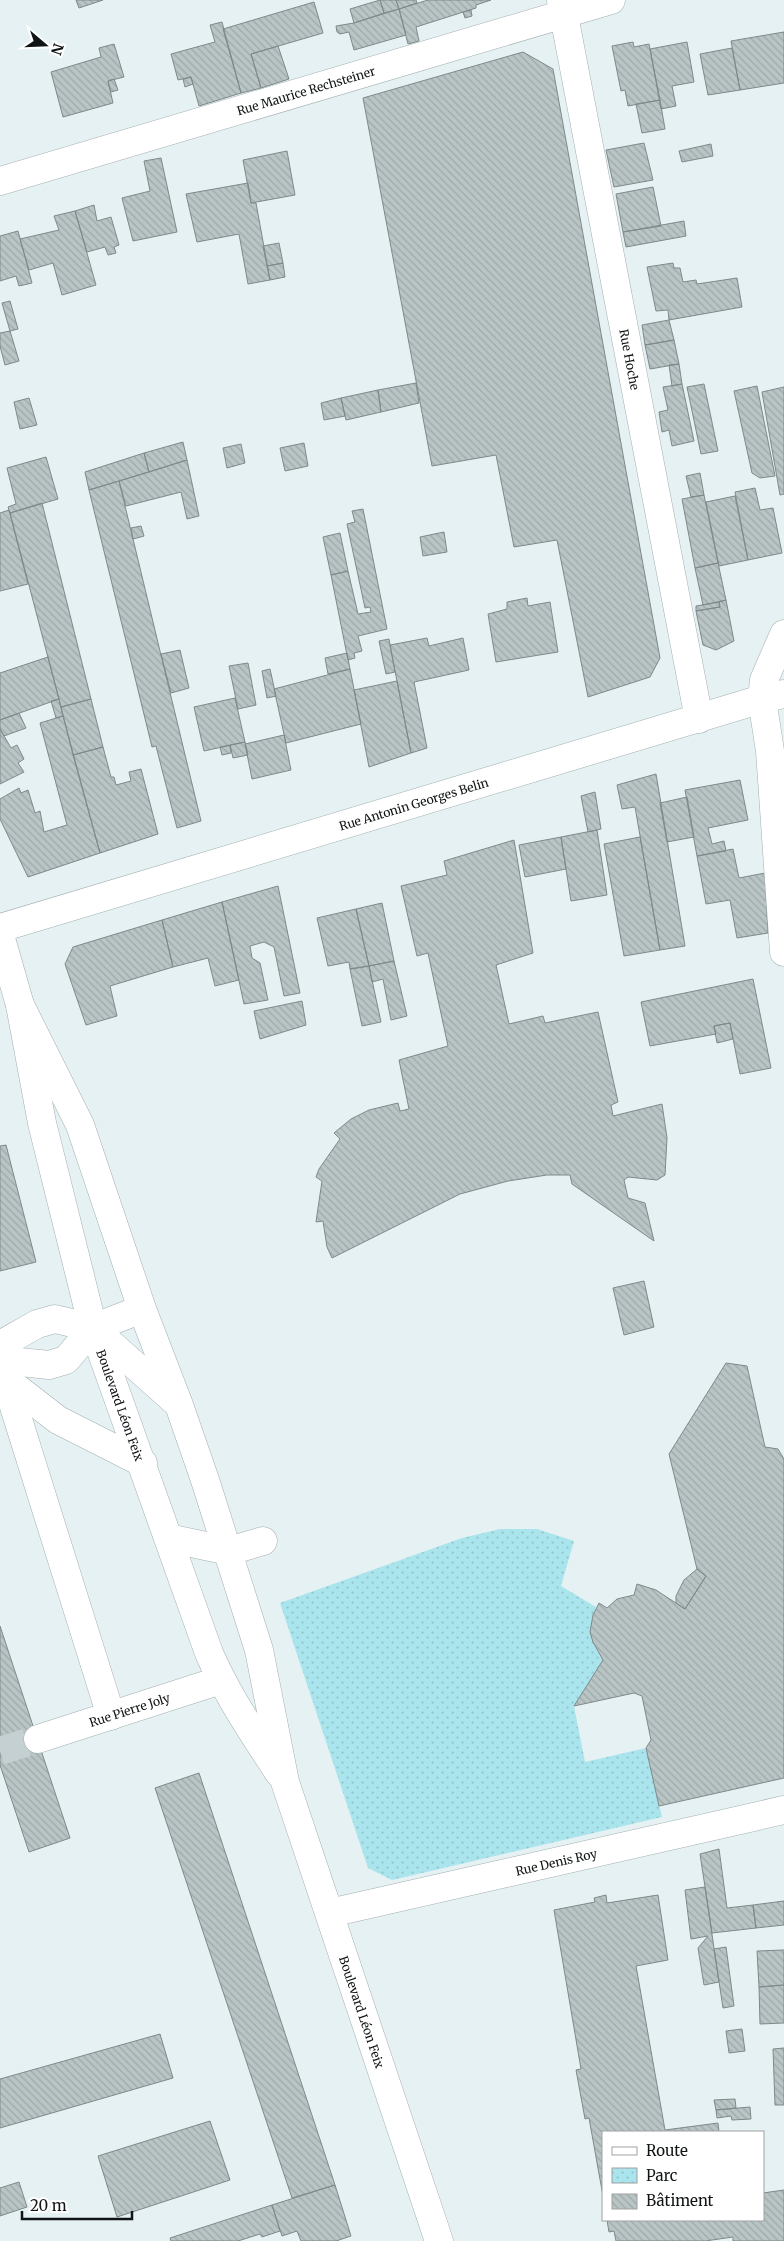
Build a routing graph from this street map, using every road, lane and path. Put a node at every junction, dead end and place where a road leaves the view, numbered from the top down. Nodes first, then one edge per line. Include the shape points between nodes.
1 (611, 0) edge
2 (563, 7) edge
3 (0, 181) edge
4 (784, 634) edge
5 (773, 697) edge
6 (699, 719) junction
7 (0, 928) edge
8 (0, 936) edge
9 (784, 952) edge
10 (20, 1005) junction
11 (142, 1308) junction
12 (93, 1328) junction
13 (0, 1345) edge
14 (2, 1371) edge
15 (179, 1405) junction
16 (142, 1463) junction
17 (168, 1538) junction
18 (263, 1541) dead end
19 (229, 1551) junction
20 (221, 1680) junction
21 (111, 1716) junction
22 (38, 1739) tunnel mouth
23 (286, 1782) junction
24 (784, 1810) edge
25 (330, 1913) junction
26 (440, 2241) edge

1 - 2 main road, Rue Maurice Rechsteiner
2 - 3 main road, Rue Maurice Rechsteiner
2 - 6 main road, Rue Hoche
4 - 5 main road via 764,680
5 - 6 main road, Rue Antonin Georges Belin
5 - 9 main road via 770,751
6 - 7 main road, Rue Antonin Georges Belin
8 - 10 main road, Boulevard Léon Feix
10 - 11 main road, Boulevard Léon Feix via 80,1125
10 - 12 main road, Boulevard Léon Feix via 42,1123
11 - 12 main road
11 - 15 main road, Boulevard Léon Feix
12 - 13 main road via 55,1319 37,1324
12 - 14 main road via 66,1360
12 - 15 main road
12 - 16 main road, Boulevard Léon Feix
14 - 16 main road via 58,1420
14 - 21 main road
15 - 19 main road, Boulevard Léon Feix
16 - 17 main road, Boulevard Léon Feix
17 - 19 main road
17 - 20 main road, Boulevard Léon Feix
18 - 19 main road
19 - 23 main road, Boulevard Léon Feix via 259,1650
20 - 21 main road, Rue Pierre Joly
20 - 23 main road, Boulevard Léon Feix
21 - 22 main road, Rue Pierre Joly
23 - 25 main road, Boulevard Léon Feix
24 - 25 main road, Rue Denis Roy
25 - 26 main road, Boulevard Léon Feix

